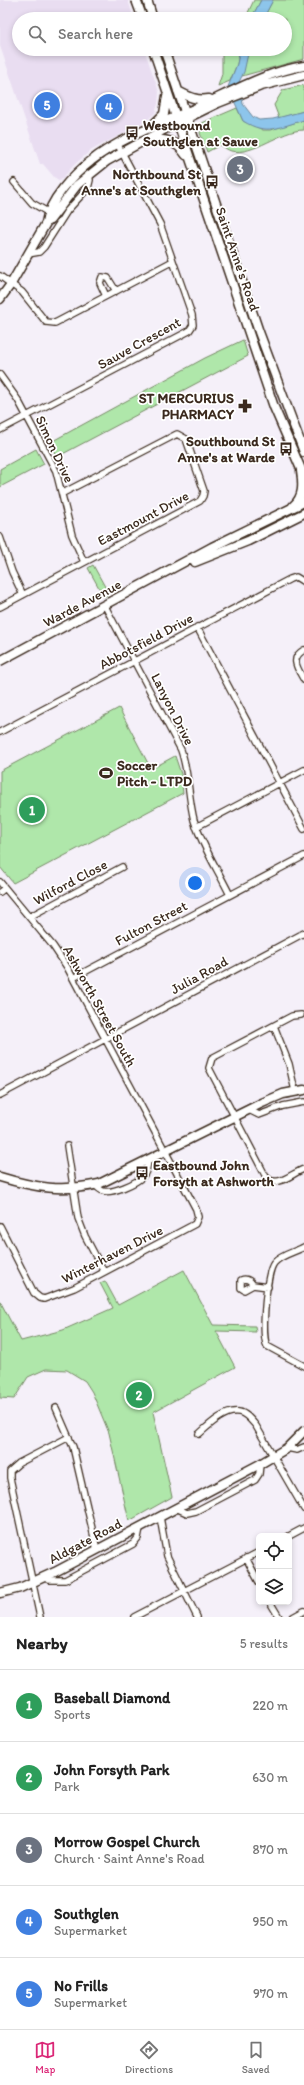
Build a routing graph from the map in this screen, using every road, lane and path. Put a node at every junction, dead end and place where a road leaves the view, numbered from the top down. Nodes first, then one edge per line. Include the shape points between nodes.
1 (136, 0) edge
2 (147, 0) edge
3 (140, 12) edge
4 (151, 12) edge
5 (155, 56) edge
6 (166, 56) edge
7 (304, 66) edge
8 (304, 74) edge
9 (259, 83) junction
10 (167, 90) junction
11 (178, 91) junction
12 (216, 100) junction
13 (186, 116) junction
14 (177, 120) junction
15 (151, 128) junction
16 (147, 139) junction
17 (118, 145) junction
18 (122, 153) junction
19 (192, 163) junction
20 (89, 174) junction
21 (14, 182) dead end
22 (51, 214) junction
23 (28, 254) junction
24 (173, 261) junction
25 (0, 276) edge
26 (11, 284) junction
27 (116, 291) junction
28 (106, 296) junction
29 (0, 299) edge
30 (0, 375) edge
31 (27, 416) junction
32 (0, 430) edge
33 (304, 452) edge
34 (302, 472) edge
35 (63, 493) junction
36 (304, 502) edge
37 (284, 512) junction
38 (304, 513) edge
39 (304, 518) edge
40 (293, 519) junction
41 (0, 537) edge
42 (84, 562) junction
43 (177, 568) junction
44 (304, 582) edge
45 (23, 595) junction
46 (105, 606) junction
47 (0, 607) edge
48 (198, 627) junction
49 (304, 650) edge
50 (134, 661) junction
51 (0, 662) edge
52 (304, 680) edge
53 (0, 732) edge
54 (304, 770) edge
55 (279, 783) junction
56 (196, 827) junction
57 (304, 829) edge
58 (304, 856) edge
59 (122, 867) dead end
60 (0, 882) edge
61 (5, 888) junction
62 (0, 892) edge
63 (230, 895) junction
64 (29, 917) junction
65 (304, 933) edge
66 (73, 978) junction
67 (300, 1015) dead end
68 (274, 1026) junction
69 (106, 1039) junction
70 (304, 1090) edge
71 (295, 1091) junction
72 (0, 1095) edge
73 (304, 1102) edge
74 (248, 1110) junction
75 (234, 1117) junction
76 (66, 1146) dead end
77 (166, 1152) junction
78 (148, 1161) junction
79 (304, 1169) edge
80 (0, 1178) edge
81 (95, 1185) junction
82 (74, 1189) junction
83 (0, 1226) edge
84 (304, 1248) edge
85 (104, 1272) junction
86 (253, 1285) dead end
87 (268, 1287) junction
88 (304, 1366) edge
89 (56, 1408) dead end
90 (304, 1431) edge
91 (199, 1434) dead end
92 (69, 1437) junction
93 (287, 1448) junction
94 (304, 1448) edge
95 (274, 1456) junction
96 (260, 1464) junction
97 (176, 1508) junction
98 (304, 1509) edge
99 (160, 1517) junction
100 (140, 1528) junction
101 (304, 1528) edge
102 (292, 1534) edge
103 (98, 1550) junction
104 (256, 1553) edge
105 (246, 1558) junction
106 (256, 1576) edge
107 (43, 1577) junction
108 (34, 1582) junction
109 (184, 1591) junction
110 (0, 1593) edge
111 (272, 1605) edge
112 (304, 1611) edge
113 (40, 1617) edge
114 (134, 1617) edge
115 (197, 1617) edge
116 (280, 1617) edge
117 (293, 1617) edge

1 - 3 main road
2 - 4 main road
5 - 10 main road, Saint Anne's Road
6 - 11 main road, Saint Anne's Road
7 - 9 main road
8 - 9 main road
9 - 12 main road
10 - 14 main road, Saint Anne's Road
10 - 15 main road via 164,114
11 - 12 main road via 190,98
11 - 13 main road, Saint Anne's Road
12 - 13 main road
13 - 14 main road
13 - 33 main road, Saint Anne's Road via 259,332
14 - 15 main road
14 - 16 main road
14 - 19 main road, Saint Anne's Road
15 - 17 main road
16 - 18 main road
16 - 19 main road via 172,141
17 - 18 street, Sauve Crescent
17 - 22 main road via 91,161 75,176 59,195
18 - 20 main road
18 - 24 street, Sauve Crescent via 157,218
19 - 34 main road, Saint Anne's Road via 274,407
20 - 22 main road
20 - 23 street via 88,188 67,211 44,247 39,252
21 - 22 street via 32,203
22 - 23 main road
23 - 26 main road
24 - 27 street
24 - 31 street, Sauve Crescent via 193,319 194,323 190,329
25 - 26 street
26 - 28 street via 36,307 44,320 52,324
26 - 29 main road
27 - 28 street
27 - 28 street via 108,278 102,276 100,283
30 - 31 street, Simon Drive
31 - 32 street, Sauve Crescent
31 - 35 street, Simon Drive via 56,471
34 - 37 main road, Saint Anne's Road via 302,492 295,504
35 - 42 street, Simon Drive via 72,535
35 - 42 street, Eastmount Drive via 177,434 186,439 203,487 200,501
36 - 37 main road, Warde Avenue
37 - 43 main road, Warde Avenue via 212,547
38 - 40 main road, Warde Avenue
39 - 40 main road
40 - 43 main road, Warde Avenue via 248,541
41 - 45 street
42 - 45 street, Eastmount Drive
43 - 46 main road, Warde Avenue
44 - 48 street, Abbotsfield Drive via 293,577
45 - 47 street, Eastmount Drive
46 - 50 street, Lanyon Drive
46 - 51 main road, Warde Avenue
48 - 50 street, Abbotsfield Drive
48 - 55 street
49 - 52 street via 298,653 295,660
50 - 53 street, Abbotsfield Drive
50 - 56 street, Lanyon Drive via 181,750 188,773
54 - 55 street
55 - 56 street
55 - 57 street
56 - 63 street, Lanyon Drive
58 - 63 street, Fulton Street
59 - 64 street, Wilford Close
60 - 61 street, Ashworth Street South
61 - 62 street
61 - 64 street, Ashworth Street South
63 - 66 street, Fulton Street
64 - 66 street, Ashworth Street South via 53,946
65 - 69 street, Julia Road
66 - 69 street, Ashworth Street South
67 - 68 street via 292,1016
68 - 71 street via 289,1064
68 - 75 street via 210,1061 209,1068
69 - 72 street, Julia Road
69 - 77 street, Ashworth Street South
70 - 71 main road
71 - 74 main road
73 - 74 street via 259,1115
74 - 75 main road
75 - 77 main road
75 - 79 street via 268,1180 277,1182
76 - 82 street
77 - 78 main road
77 - 85 street, Winterhaven Drive via 198,1213 196,1224
78 - 81 main road via 110,1181
78 - 81 street via 142,1177 119,1189 107,1191
80 - 82 main road via 40,1188
81 - 82 main road
82 - 85 street via 82,1227
83 - 85 street, Winterhaven Drive via 34,1293 40,1298 52,1298
84 - 87 street via 274,1263
86 - 87 street
87 - 88 street via 263,1321 265,1343 271,1349
89 - 92 street
90 - 93 main road, Aldgate Road
91 - 95 street via 228,1413 239,1412 256,1426
92 - 103 street
92 - 108 street via 19,1463 10,1471
93 - 94 street
93 - 95 main road, Aldgate Road
95 - 96 main road, Aldgate Road
95 - 98 street
96 - 97 main road, Aldgate Road
96 - 97 street via 259,1474 255,1480 203,1508 187,1513
97 - 99 main road, Aldgate Road
99 - 100 main road, Aldgate Road
99 - 109 street via 167,1556
100 - 103 main road, Aldgate Road
100 - 107 street, Aldgate Road via 138,1538 133,1544 65,1580 55,1581
101 - 102 street
103 - 107 main road, Aldgate Road
104 - 105 street
105 - 106 street
105 - 109 street
107 - 108 main road, Aldgate Road
108 - 110 main road, Aldgate Road
108 - 113 street
109 - 114 street
109 - 115 street
111 - 116 street
112 - 117 street

